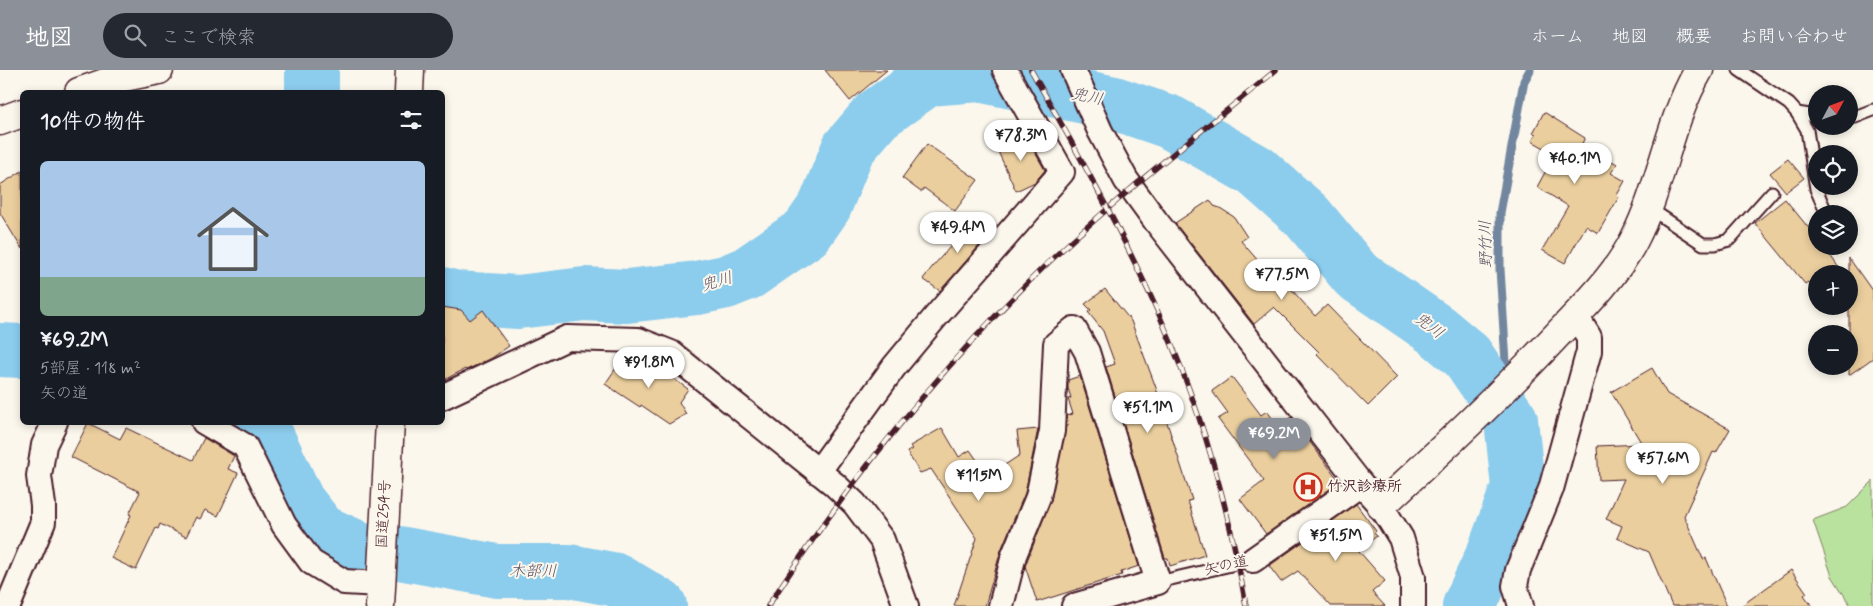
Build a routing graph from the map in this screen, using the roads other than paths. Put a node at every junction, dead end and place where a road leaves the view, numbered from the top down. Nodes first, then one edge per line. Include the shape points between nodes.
1 (159, 70) edge
2 (410, 70) edge
3 (1005, 70) edge
4 (1073, 70) edge
5 (1699, 70) edge
6 (1739, 70) edge
7 (87, 90) edge
8 (409, 90) edge
9 (1873, 110) edge
10 (1797, 113) junction
11 (20, 114) edge
12 (1808, 115) edge
13 (1858, 116) edge
14 (0, 121) edge
15 (1772, 192) dead end
16 (1823, 205) edge
17 (1648, 208) junction
18 (1576, 316) junction
19 (445, 396) edge
20 (53, 425) edge
21 (209, 425) edge
22 (390, 425) edge
23 (818, 472) junction
24 (1361, 484) junction
25 (1381, 506) junction
26 (1253, 560) joint
27 (1158, 582) junction
28 (380, 595) edge
29 (8, 606) edge
30 (906, 606) edge
31 (1001, 606) edge
32 (1074, 606) edge
33 (1413, 606) edge
34 (1521, 606) edge

1 - 7 main road
2 - 8 main road
3 - 23 street via 1062,172 894,367
4 - 24 street via 1126,180
5 - 17 main road via 1677,118
6 - 10 lane
9 - 13 lane
10 - 12 lane
10 - 16 lane via 1806,130 1816,189
11 - 14 main road
15 - 17 lane via 1729,240 1715,244 1703,244
17 - 18 main road via 1634,241 1614,271
18 - 25 main road
18 - 34 street via 1589,337 1589,351 1551,489 1518,570 1515,586
19 - 23 street via 567,338 638,340 671,353
20 - 29 street via 44,445 39,476 44,504 43,522
21 - 28 street via 245,446 284,525 311,562 344,582
22 - 28 main road, 国道254号
23 - 30 street via 855,504 882,540
24 - 25 street
24 - 26 street, 矢の道
25 - 33 street via 1401,538 1413,577
26 - 27 lane, 矢の道
27 - 31 street via 1087,352 1074,329 1056,344 1050,441 1038,497 1014,555
27 - 32 street

